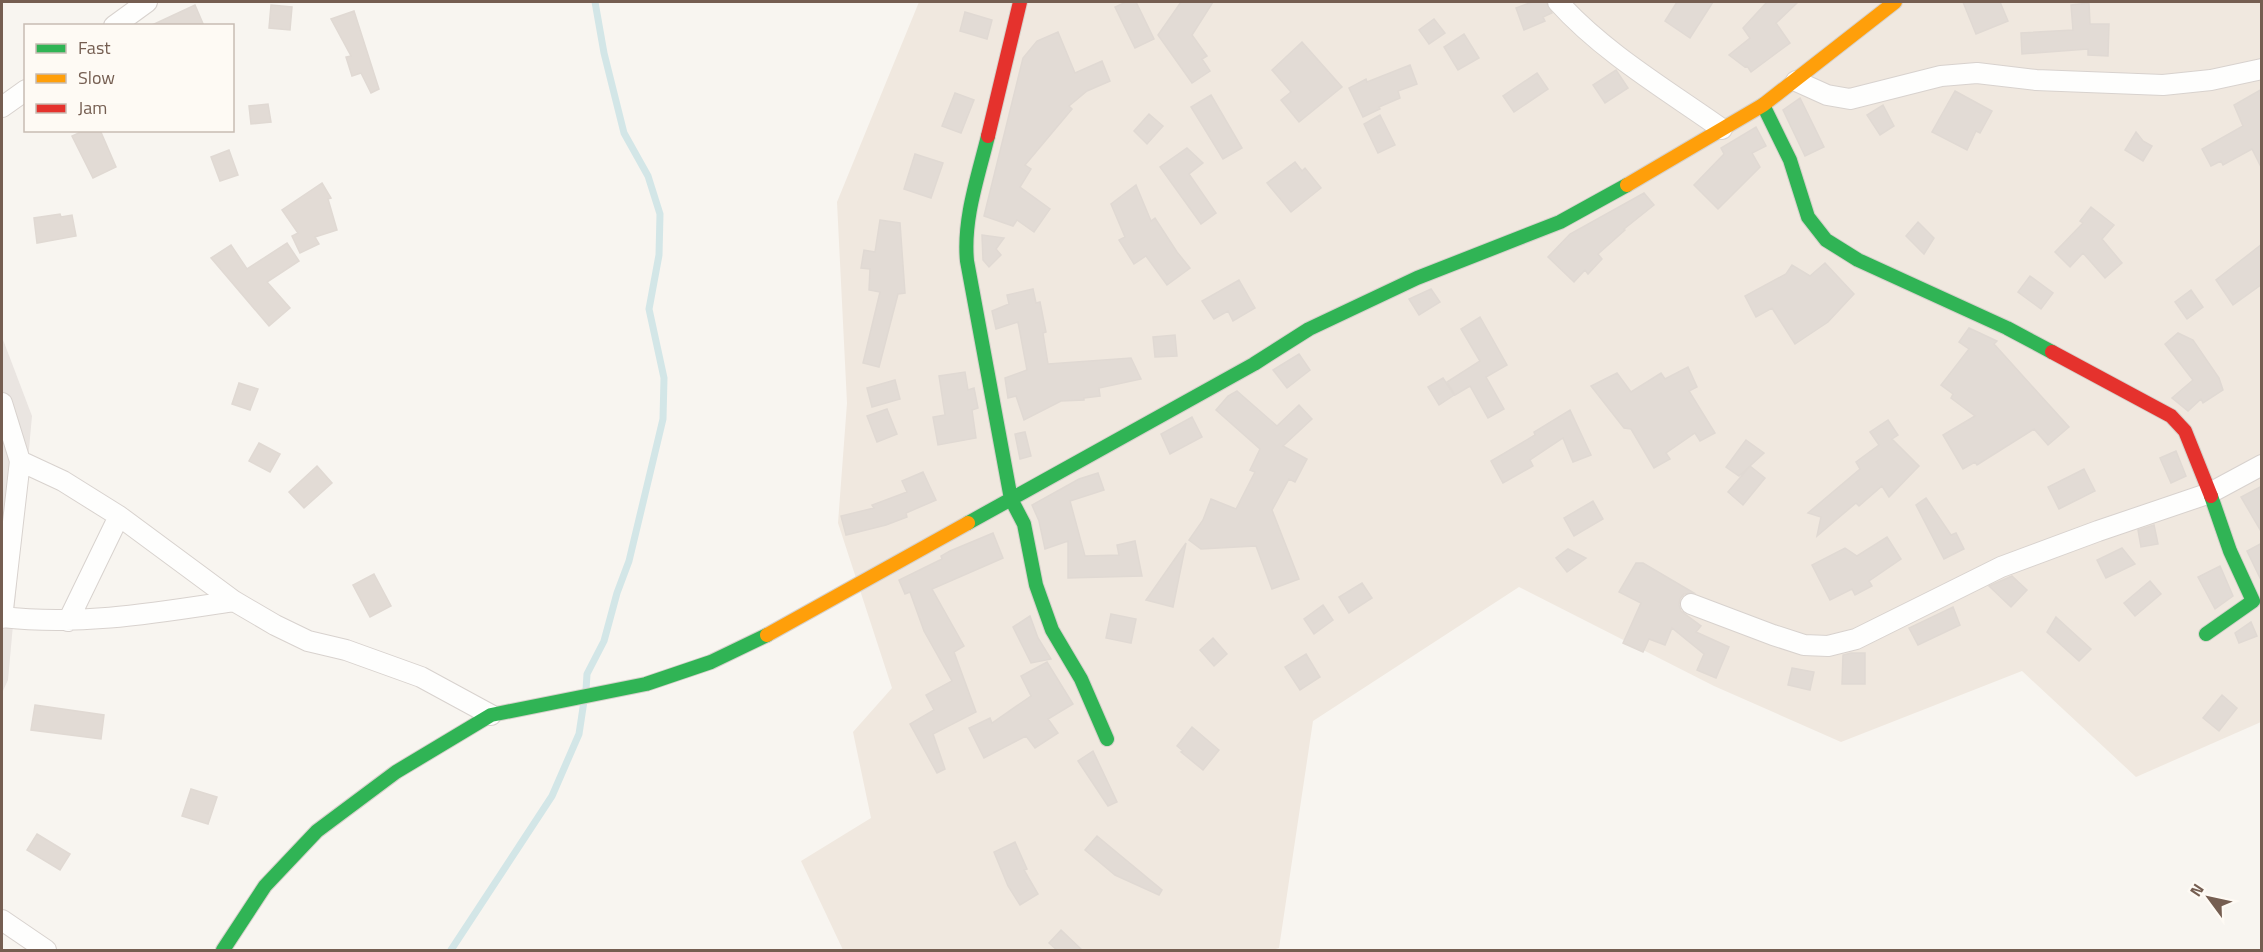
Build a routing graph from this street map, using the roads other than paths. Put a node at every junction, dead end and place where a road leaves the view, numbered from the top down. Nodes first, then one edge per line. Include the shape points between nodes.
1 (147, 2) edge
2 (1020, 2) edge
3 (1558, 2) edge
4 (1895, 2) edge
5 (117, 24) edge
6 (2262, 69) edge
7 (1796, 81) junction
8 (24, 91) edge
9 (1763, 105) junction
10 (2, 107) edge
11 (1722, 129) junction
12 (2, 403) edge
13 (20, 461) junction
14 (2262, 465) edge
15 (2210, 493) junction
16 (1011, 499) junction
17 (118, 516) junction
18 (234, 601) junction
19 (1691, 603) dead end
20 (2, 617) edge
21 (68, 621) junction
22 (2206, 634) dead end
23 (491, 715) junction
24 (1107, 739) dead end
25 (2, 920) edge
26 (46, 951) edge
27 (223, 951) edge

1 - 5 street
2 - 16 street via 965,240
3 - 11 street via 1607,46
4 - 7 street
6 - 7 street via 2163,85 1977,74 1941,76 1850,99 1827,95
7 - 9 street
8 - 10 street
9 - 11 street
9 - 15 street via 1791,160 1808,217 1826,240 1858,260 2007,328 2171,416 2185,431
11 - 16 street via 1560,222 1417,278 1309,329 1254,364
12 - 13 street
13 - 17 street via 63,481
13 - 20 street
14 - 15 street
15 - 19 street via 2001,567 1856,639 1828,646 1804,645
15 - 22 street via 2253,601
16 - 23 street via 711,662 646,684
16 - 24 street via 1024,524 1036,585 1052,630 1081,679
17 - 18 street
17 - 21 street
18 - 21 street
18 - 23 street via 308,641 421,677
20 - 21 street
23 - 27 street via 396,772 317,831 265,886
25 - 26 street

